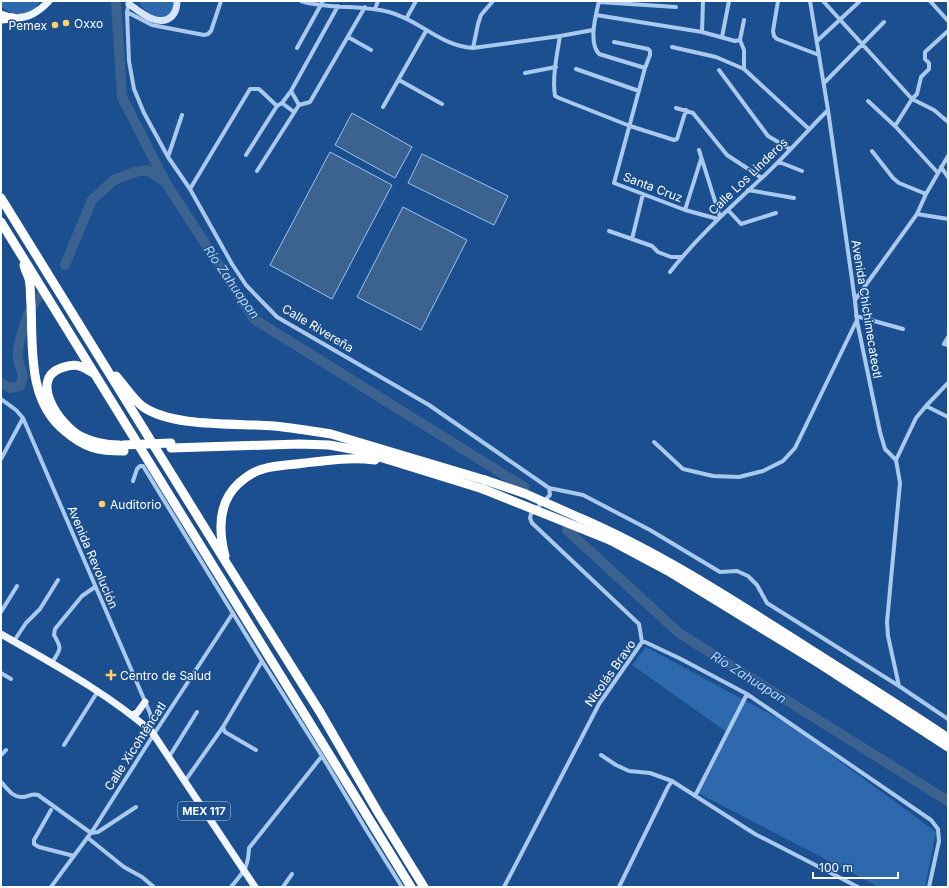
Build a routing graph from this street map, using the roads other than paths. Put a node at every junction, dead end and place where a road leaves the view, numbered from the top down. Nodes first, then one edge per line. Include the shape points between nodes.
1 (41, 1) edge
2 (49, 1) edge
3 (177, 1) edge
4 (221, 1) edge
5 (301, 1) edge
6 (378, 1) edge
7 (416, 1) edge
8 (493, 1) edge
9 (658, 1) edge
10 (703, 1) edge
11 (729, 1) edge
12 (778, 1) edge
13 (810, 1) edge
14 (823, 1) edge
15 (860, 1) edge
16 (930, 1) edge
17 (129, 2) edge
18 (599, 2) edge
19 (322, 3) edge
20 (338, 6) junction
21 (656, 6) junction
22 (364, 7) junction
23 (676, 7) dead end
24 (375, 9) junction
25 (38, 12) junction
26 (127, 12) junction
27 (1, 14) edge
28 (596, 15) junction
29 (13, 18) junction
30 (406, 18) junction
31 (1, 19) edge
32 (744, 20) dead end
33 (840, 20) junction
34 (948, 21) edge
35 (884, 22) dead end
36 (593, 30) junction
37 (426, 31) junction
38 (948, 31) edge
39 (702, 32) junction
40 (560, 36) junction
41 (348, 37) junction
42 (722, 37) junction
43 (740, 40) junction
44 (817, 41) junction
45 (614, 42) dead end
46 (861, 44) junction
47 (672, 47) dead end
48 (297, 48) dead end
49 (473, 48) junction
50 (371, 50) dead end
51 (819, 55) junction
52 (556, 67) junction
53 (645, 68) junction
54 (576, 69) dead end
55 (744, 69) junction
56 (719, 70) dead end
57 (525, 73) dead end
58 (399, 80) junction
59 (824, 83) junction
60 (291, 91) junction
61 (639, 91) junction
62 (912, 99) junction
63 (868, 101) dead end
64 (282, 103) junction
65 (299, 104) junction
66 (442, 104) dead end
67 (277, 106) junction
68 (383, 107) dead end
69 (676, 108) dead end
70 (686, 110) junction
71 (828, 110) junction
72 (294, 112) junction
73 (182, 115) dead end
74 (948, 122) edge
75 (630, 126) junction
76 (896, 126) junction
77 (809, 129) junction
78 (790, 149) junction
79 (699, 150) dead end
80 (872, 151) dead end
81 (246, 155) dead end
82 (948, 156) edge
83 (168, 157) junction
84 (702, 158) junction
85 (779, 162) junction
86 (941, 167) junction
87 (257, 171) dead end
88 (802, 171) dead end
89 (938, 173) junction
90 (948, 177) edge
91 (762, 178) junction
92 (190, 189) junction
93 (748, 190) junction
94 (643, 194) junction
95 (926, 194) junction
96 (1, 198) edge
97 (794, 198) dead end
98 (685, 210) junction
99 (728, 210) junction
100 (776, 213) dead end
101 (917, 214) junction
102 (719, 218) junction
103 (948, 219) edge
104 (1, 222) edge
105 (609, 231) dead end
106 (632, 239) junction
107 (18, 249) junction
108 (682, 256) junction
109 (670, 272) dead end
110 (855, 301) junction
111 (856, 316) junction
112 (857, 321) junction
113 (903, 329) dead end
114 (948, 337) edge
115 (948, 345) edge
116 (108, 372) junction
117 (94, 374) junction
118 (948, 383) edge
119 (1, 399) edge
120 (926, 406) junction
121 (948, 417) edge
122 (23, 418) junction
123 (352, 441) junction
124 (654, 442) dead end
125 (171, 445) junction
126 (123, 448) junction
127 (1, 459) edge
128 (896, 460) junction
129 (398, 462) junction
130 (134, 481) dead end
131 (484, 485) junction
132 (549, 488) junction
133 (227, 564) junction
134 (58, 580) dead end
135 (17, 586) dead end
136 (95, 587) junction
137 (1, 612) edge
138 (233, 613) junction
139 (1, 634) edge
140 (14, 641) junction
141 (642, 642) junction
142 (262, 661) junction
143 (52, 664) junction
144 (1, 673) edge
145 (11, 679) dead end
146 (899, 686) junction
147 (98, 690) junction
148 (746, 694) junction
149 (145, 702) junction
150 (197, 712) dead end
151 (132, 715) junction
152 (948, 719) edge
153 (223, 728) junction
154 (153, 733) junction
155 (948, 738) edge
156 (64, 745) dead end
157 (948, 747) edge
158 (6, 750) dead end
159 (256, 750) dead end
160 (1, 755) edge
161 (601, 755) dead end
162 (322, 756) junction
163 (169, 757) junction
164 (184, 781) junction
165 (672, 781) junction
166 (1, 782) edge
167 (695, 796) junction
168 (136, 807) dead end
169 (51, 810) dead end
170 (91, 833) junction
171 (88, 838) junction
172 (74, 856) junction
173 (244, 872) junction
174 (292, 874) dead end
175 (51, 887) edge
176 (154, 887) edge
177 (231, 887) edge
178 (255, 887) edge
179 (283, 887) edge
180 (402, 887) edge
181 (411, 887) edge
182 (424, 887) edge
183 (504, 887) edge
184 (619, 887) edge
185 (858, 887) edge
186 (928, 887) edge

1 - 25 main road
2 - 25 main road
3 - 17 main road via 173,15 162,21 149,17
4 - 26 street via 211,32 204,35 152,25
5 - 19 street
6 - 24 street
7 - 30 street
8 - 49 street via 481,15
9 - 21 street
10 - 39 street
11 - 42 street
12 - 51 street via 774,36
13 - 44 street, Avenida Chichimecateotl
14 - 33 street
15 - 33 street
16 - 34 street
17 - 26 street, Calle Rivereña
18 - 21 street
18 - 28 street
19 - 20 street
19 - 48 street
20 - 22 street
20 - 60 street
21 - 23 street
22 - 24 street
22 - 41 street
24 - 30 street
25 - 29 main road
26 - 83 street, Calle Rivereña via 129,61 134,90
27 - 29 main road
28 - 36 street
28 - 39 street
29 - 31 highway
30 - 37 street
32 - 43 street
33 - 44 street
33 - 46 street
35 - 46 street
36 - 40 street
36 - 53 street via 599,54
37 - 49 street via 448,43
37 - 58 street
38 - 62 street via 925,52 929,69 921,77 917,94
39 - 42 street
40 - 49 street
40 - 52 street
41 - 50 street
41 - 65 street via 310,102
42 - 43 street
43 - 55 street via 744,50
44 - 51 street, Avenida Chichimecateotl
45 - 53 street via 648,49 650,55
46 - 59 street
46 - 62 street
47 - 55 street via 716,57
51 - 59 street, Avenida Chichimecateotl
52 - 57 street
52 - 75 street via 556,96
53 - 61 street
54 - 61 street
55 - 77 street
56 - 78 street via 768,136
58 - 66 street
58 - 68 street
59 - 71 street, Avenida Chichimecateotl
60 - 64 street
60 - 65 street
61 - 75 street
62 - 74 street via 934,110
62 - 76 street
63 - 76 street
64 - 67 street
64 - 72 street
65 - 72 street
67 - 81 street
67 - 92 street via 259,89 250,89
69 - 70 street
70 - 75 street via 676,140
70 - 91 street via 693,113 727,155
71 - 77 street, Calle Los Linderos
71 - 110 street, Avenida Chichimecateotl
72 - 87 street
73 - 83 street
75 - 94 street, Santa Cruz via 614,183
76 - 89 street
77 - 78 street, Calle Los Linderos
78 - 85 street, Calle Los Linderos
79 - 84 street
80 - 95 street via 893,178
82 - 86 street
83 - 92 street, Calle Rivereña
84 - 98 street
84 - 102 street
85 - 88 street
85 - 91 street, Calle Los Linderos
86 - 89 street
86 - 90 street
89 - 95 street
91 - 93 street, Calle Los Linderos
92 - 132 street, Calle Rivereña via 232,264 246,284 277,317 429,405
93 - 97 street
93 - 99 street, Calle Los Linderos
94 - 98 street, Santa Cruz
94 - 106 street
95 - 101 street
96 - 116 highway
98 - 102 street, Santa Cruz
99 - 100 street via 741,224
99 - 102 street, Calle Los Linderos
101 - 103 street
101 - 110 street
102 - 108 street, Calle Los Linderos
104 - 107 highway
105 - 106 street
106 - 108 street via 652,246 658,252 671,257
107 - 117 highway
107 - 126 highway via 29,281 33,366 40,395 49,414 77,442 96,449
108 - 109 street, Calle Los Linderos
110 - 111 street, Avenida Chichimecateotl
111 - 112 street, Avenida Chichimecateotl
111 - 113 street
112 - 124 street via 795,448 783,461 763,471 738,477 713,476 683,469
112 - 128 street, Avenida Chichimecateotl via 880,432 886,449
114 - 115 street via 944,344
116 - 123 highway via 117,376 142,406 166,417 194,422 309,430
116 - 133 highway
117 - 126 highway via 80,365 55,370 48,380 48,394 55,411 80,436
117 - 181 highway
118 - 120 street
119 - 122 street, Avenida Revolución
120 - 121 street
120 - 128 street via 916,418
122 - 127 street
122 - 136 street, Avenida Revolución
123 - 125 highway via 306,438
123 - 131 highway
125 - 126 highway
125 - 129 highway via 329,445
128 - 146 street, Avenida Chichimecateotl via 900,483 887,622
129 - 131 highway
129 - 133 highway via 338,459 262,469 247,476 233,488 223,505 220,518
130 - 138 street via 137,469 143,466
131 - 155 highway, bridge via 526,494 612,532 674,564
131 - 157 highway, bridge via 610,540 668,571 820,664
132 - 141 street via 550,495 531,514 532,523 639,624
132 - 146 street via 583,495 650,530 720,572 737,571 748,576 757,585 767,603
133 - 182 highway via 320,712
134 - 140 street
135 - 137 street
136 - 143 street via 82,596 55,629 54,635 60,643 60,650
136 - 149 street, Avenida Revolución
138 - 142 street
138 - 154 street, Calle Xicohténcatl
139 - 140 main road, MEX 117
140 - 143 main road, MEX 117
141 - 148 street, Nicolás Bravo via 679,658
141 - 183 street, Nicolás Bravo via 599,704
142 - 153 street
142 - 162 street
143 - 147 main road, MEX 117
144 - 145 street
146 - 152 street
147 - 151 main road, MEX 117
147 - 156 street
148 - 167 street
148 - 186 street, Nicolás Bravo via 931,820 938,829 939,841
149 - 151 main road via 137,713
149 - 154 street, Avenida Revolución via 150,713
150 - 163 street
151 - 154 main road, MEX 117
153 - 159 street via 225,732
153 - 164 street
154 - 163 main road, MEX 117
154 - 170 street, Calle Xicohténcatl
158 - 160 street
161 - 165 street via 629,771 650,773
162 - 173 street via 249,848 248,863
162 - 180 street
163 - 164 main road, MEX 117
164 - 173 main road, MEX 117
165 - 167 street
165 - 184 street
166 - 170 street via 16,796 38,795
167 - 185 street via 756,834
168 - 170 street via 98,832
169 - 172 street via 34,844
170 - 171 street, Calle Xicohténcatl
171 - 172 street, Calle Xicohténcatl
171 - 176 street
172 - 175 street, Calle Xicohténcatl
173 - 177 street
173 - 178 main road, MEX 117
174 - 179 street

